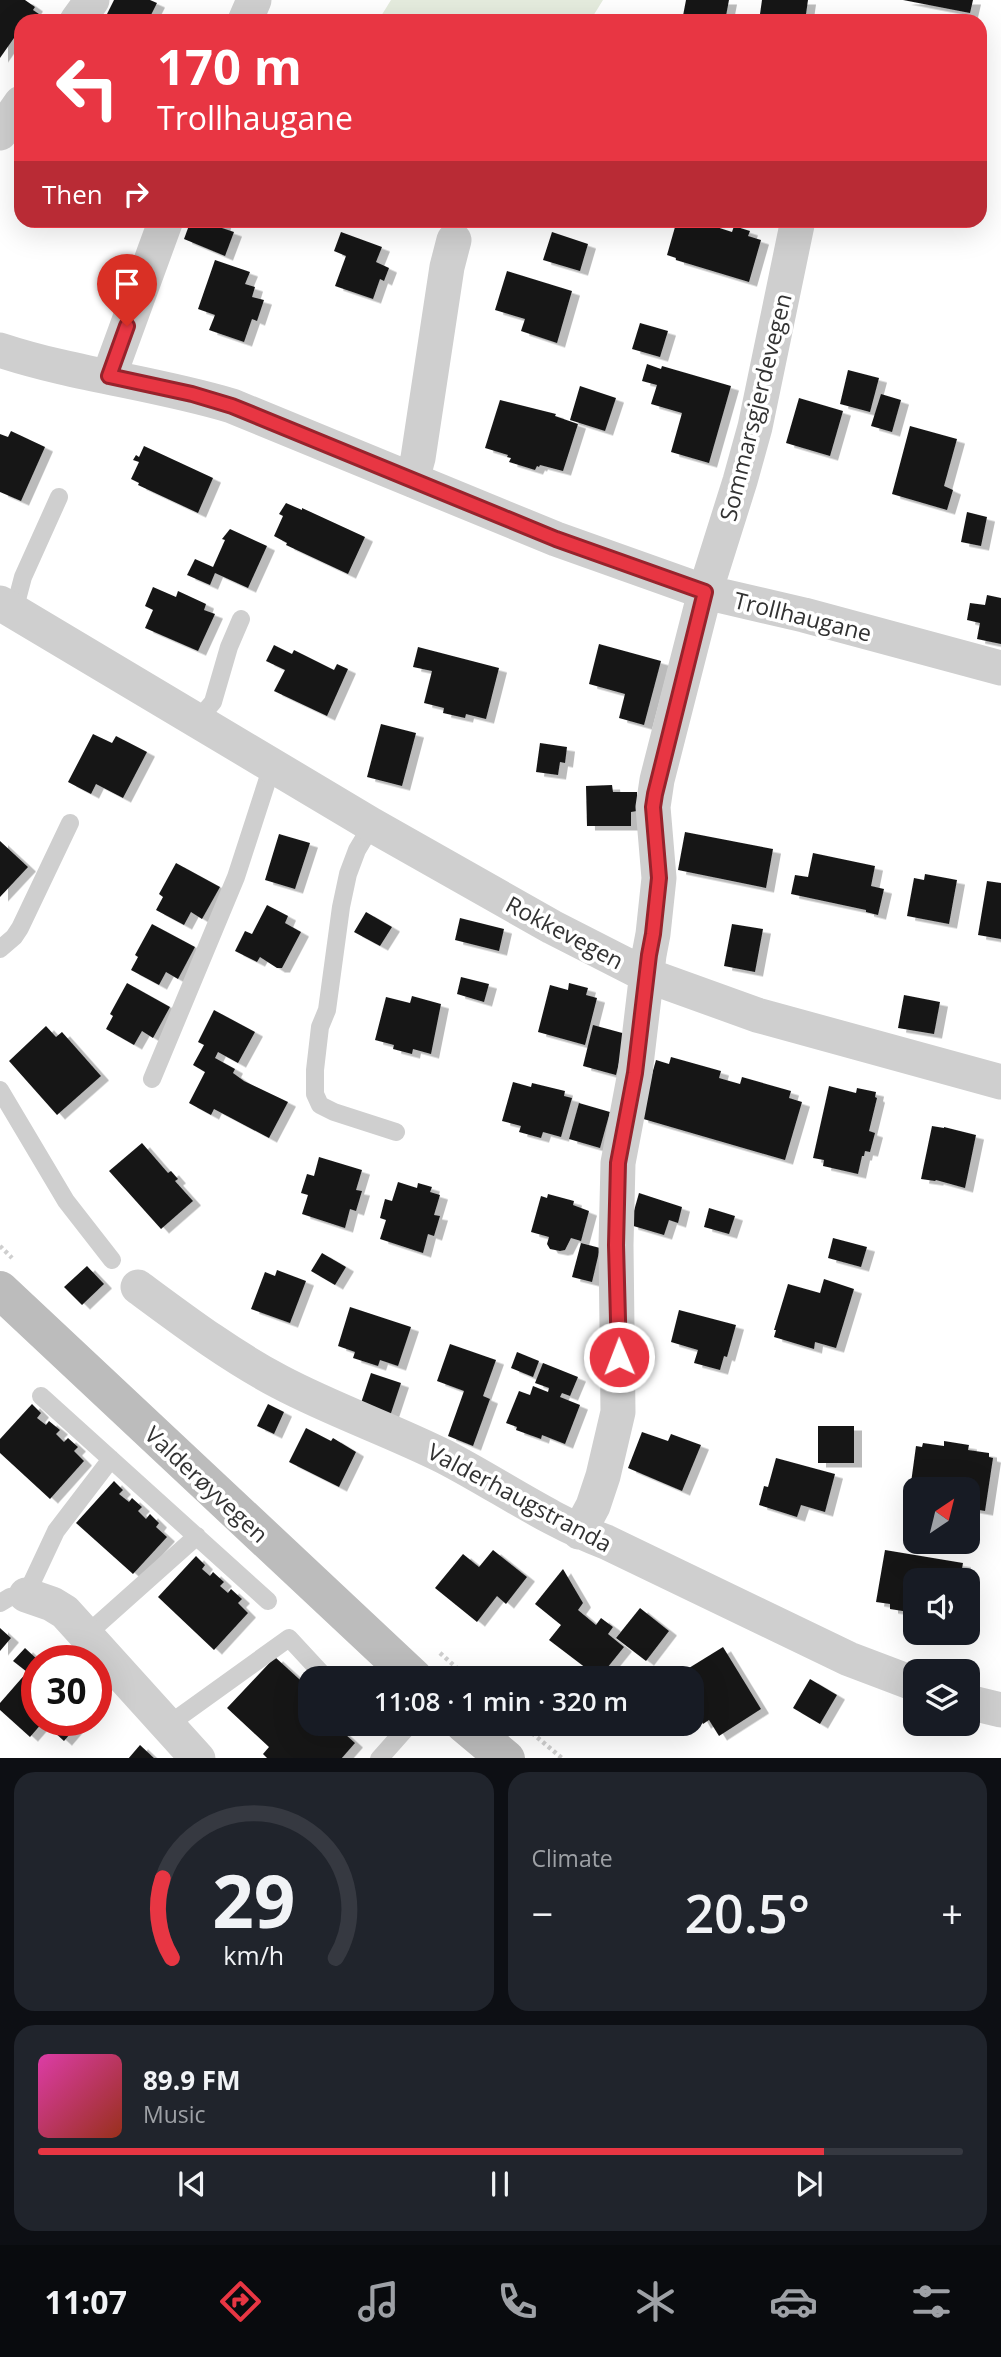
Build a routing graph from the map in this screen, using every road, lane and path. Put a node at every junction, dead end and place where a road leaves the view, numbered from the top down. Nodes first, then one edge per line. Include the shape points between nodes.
1 (14, 113) edge
2 (0, 133) edge
3 (163, 228) edge
4 (796, 228) edge
5 (454, 240) dead end
6 (0, 350) edge
7 (109, 376) junction
8 (412, 480) junction
9 (59, 497) dead end
10 (705, 592) junction
11 (7, 607) edge
12 (241, 619) dead end
13 (1001, 668) edge
14 (197, 721) junction
15 (272, 766) junction
16 (70, 823) dead end
17 (372, 825) junction
18 (0, 948) edge
19 (646, 975) junction
20 (152, 1079) dead end
21 (1001, 1082) edge
22 (0, 1090) edge
23 (396, 1132) dead end
24 (112, 1260) dead end
25 (138, 1287) dead end
26 (0, 1290) edge
27 (41, 1396) dead end
28 (111, 1459) junction
29 (579, 1532) junction
30 (197, 1536) junction
31 (13, 1599) edge
32 (268, 1601) dead end
33 (86, 1635) junction
34 (315, 1666) edge
35 (401, 1666) edge
36 (903, 1679) edge
37 (980, 1705) edge
38 (1001, 1710) edge
39 (168, 1725) junction
40 (400, 1736) edge
41 (495, 1736) edge
42 (518, 1745) edge
43 (197, 1758) edge
44 (380, 1758) edge
45 (560, 1758) edge

1 - 2 street
3 - 7 street
4 - 10 street, Sommarsgjerdevegen via 755,427
5 - 8 street
6 - 7 street, Trollhaugane
7 - 8 street, Trollhaugane via 232,406
8 - 10 street, Trollhaugane via 556,539
9 - 11 lane, Rokkevegen
10 - 13 street, Trollhaugane
10 - 19 street, Sommarsgjerdevegen via 657,780 653,807 659,878
11 - 14 street, Rokkevegen
12 - 14 lane via 213,702
14 - 15 street, Rokkevegen
15 - 17 street, Rokkevegen
15 - 20 lane via 236,877
16 - 18 lane via 20,928
17 - 19 street, Rokkevegen
17 - 23 lane via 357,850 341,907 327,1010 320,1027 315,1094 320,1104 334,1112
19 - 21 street, Rokkevegen via 757,1015
19 - 29 street, Sommarsgjerdevegen via 635,1073 618,1163 618,1412 603,1476
22 - 24 lane via 66,1201
25 - 29 street, Valderhaugstranda via 203,1336 282,1383 425,1447
26 - 35 main road, Valderøyvegen
27 - 28 lane
28 - 30 lane
28 - 31 lane via 56,1531
29 - 36 street, Valderhaugstranda via 849,1659
30 - 32 lane
30 - 33 lane
31 - 33 street via 37,1597 59,1608
33 - 39 street
34 - 39 lane via 289,1638
37 - 38 street
39 - 43 street
40 - 44 lane
41 - 42 main road
42 - 45 path

